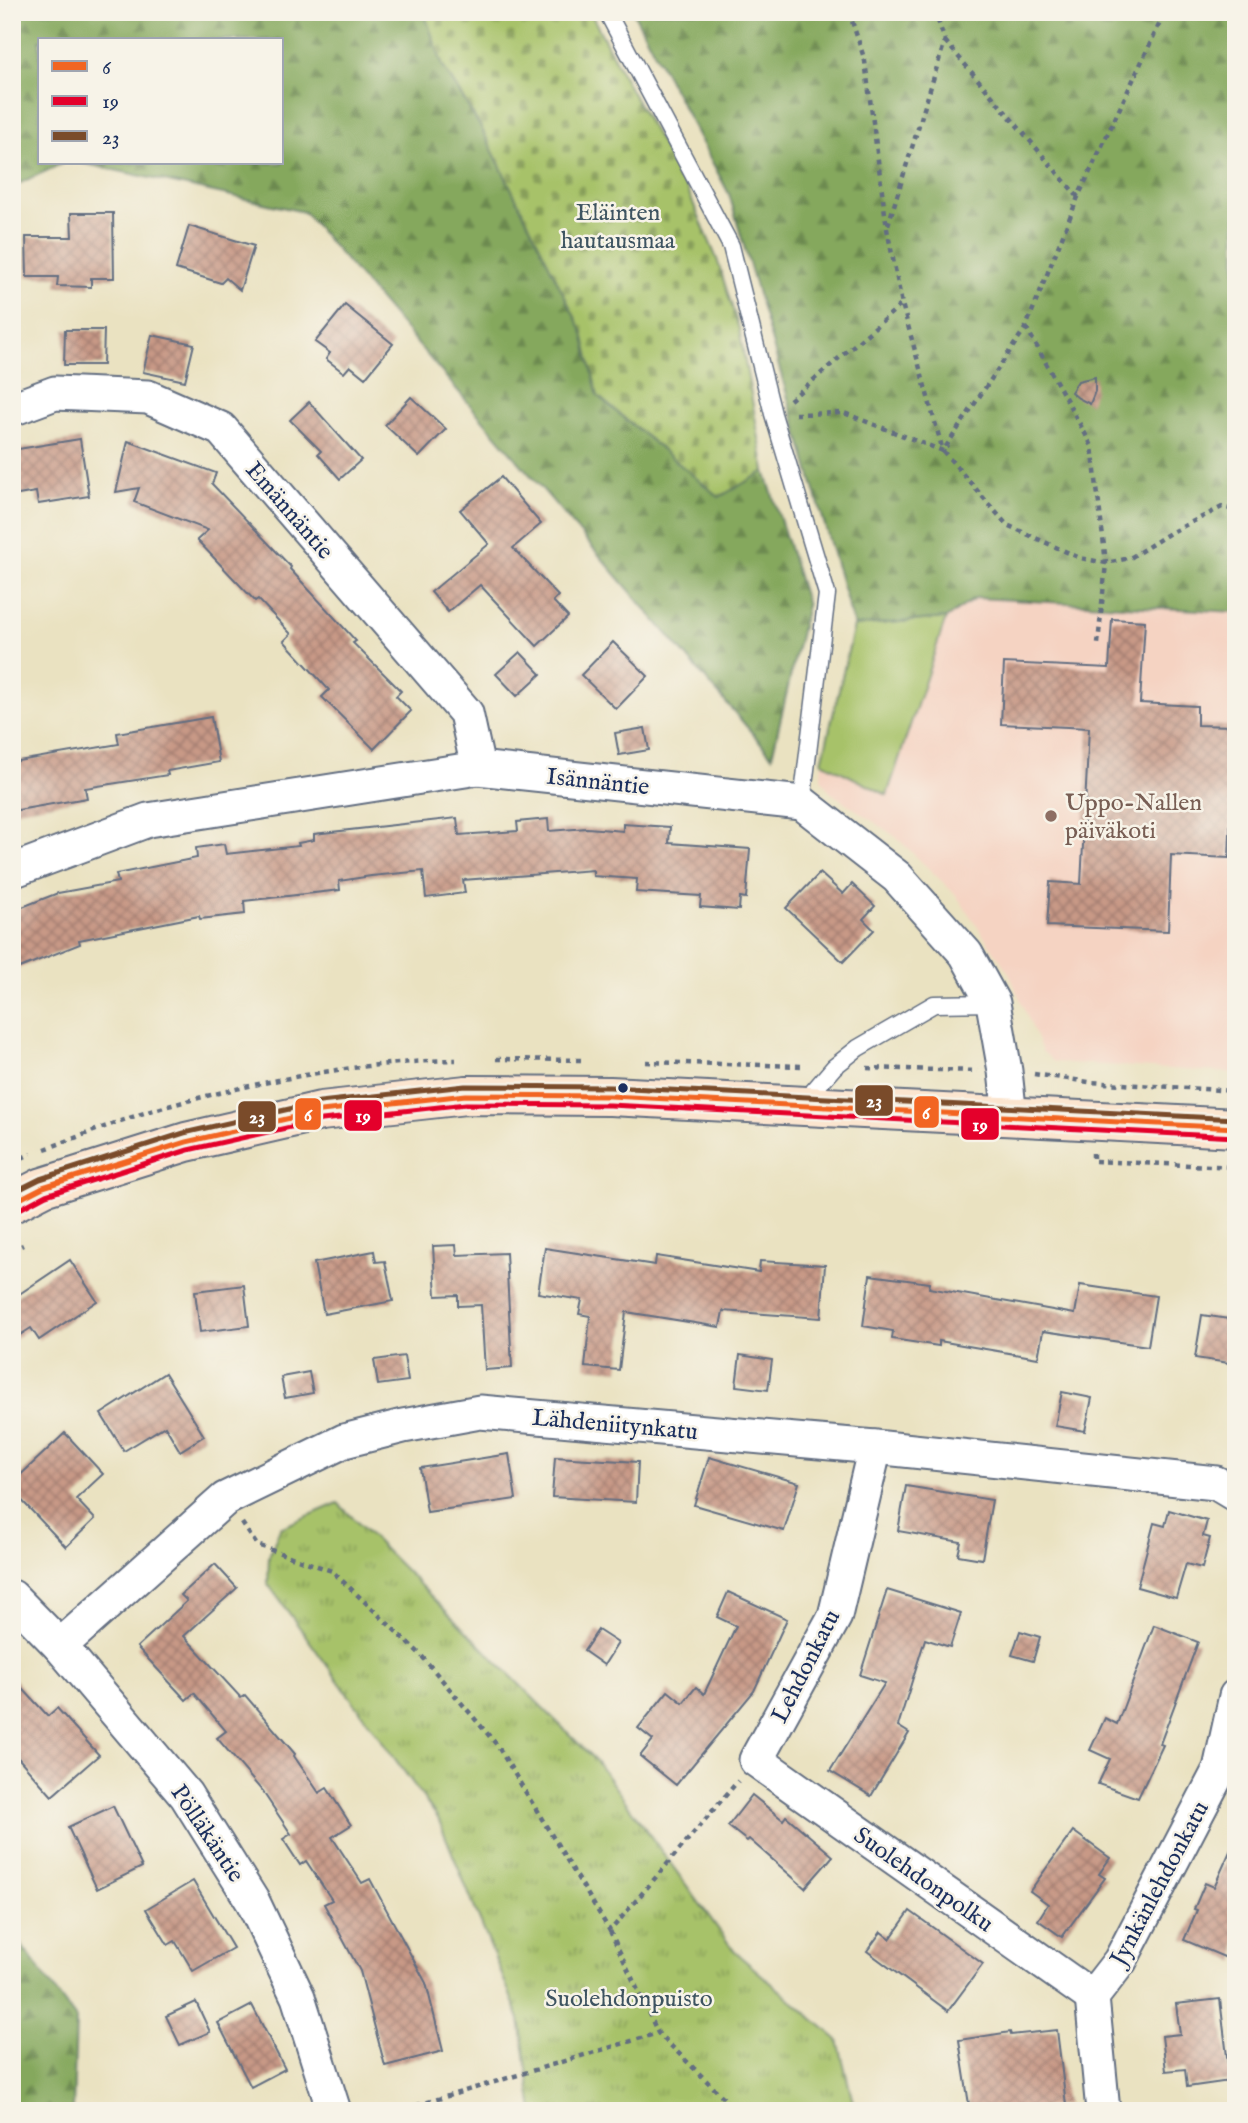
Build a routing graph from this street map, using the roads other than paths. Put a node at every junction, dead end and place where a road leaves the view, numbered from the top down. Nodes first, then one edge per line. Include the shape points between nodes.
1 (607, 12) edge
2 (12, 409) edge
3 (478, 768) junction
4 (802, 803) junction
5 (12, 871) edge
6 (993, 1003) junction
7 (801, 1106) junction
8 (1010, 1117) junction
9 (1236, 1128) edge
10 (12, 1203) edge
11 (875, 1447) junction
12 (1236, 1495) edge
13 (12, 1597) edge
14 (60, 1646) junction
15 (1236, 1696) edge
16 (756, 1760) joint
17 (1093, 1997) junction
18 (334, 2111) edge
19 (1103, 2111) edge

1 - 4 lane via 731,246 773,414 827,594
2 - 3 street, Emännäntie via 55,393 148,397 221,429 466,713
3 - 4 street, Isännäntie
3 - 5 street, Isännäntie via 148,820
4 - 6 street via 897,877 966,954
6 - 7 lane via 934,1004 858,1048 834,1067
6 - 8 street
7 - 8 main road
7 - 10 main road via 610,1096 466,1095 321,1111 186,1142 43,1186
8 - 9 main road
11 - 12 street, Lähdeniitynkatu via 1216,1483
11 - 14 street, Lähdeniitynkatu via 480,1412 403,1426 344,1441 225,1499
11 - 16 street, Lehdonkatu via 835,1616
13 - 14 street, Pölläkäntie
14 - 18 street, Pölläkäntie via 186,1795 253,1902 298,1997
15 - 17 street, Jynkänlehdonkatu via 1220,1769 1120,1961
16 - 17 street, Suolehdonpolku
17 - 19 street

